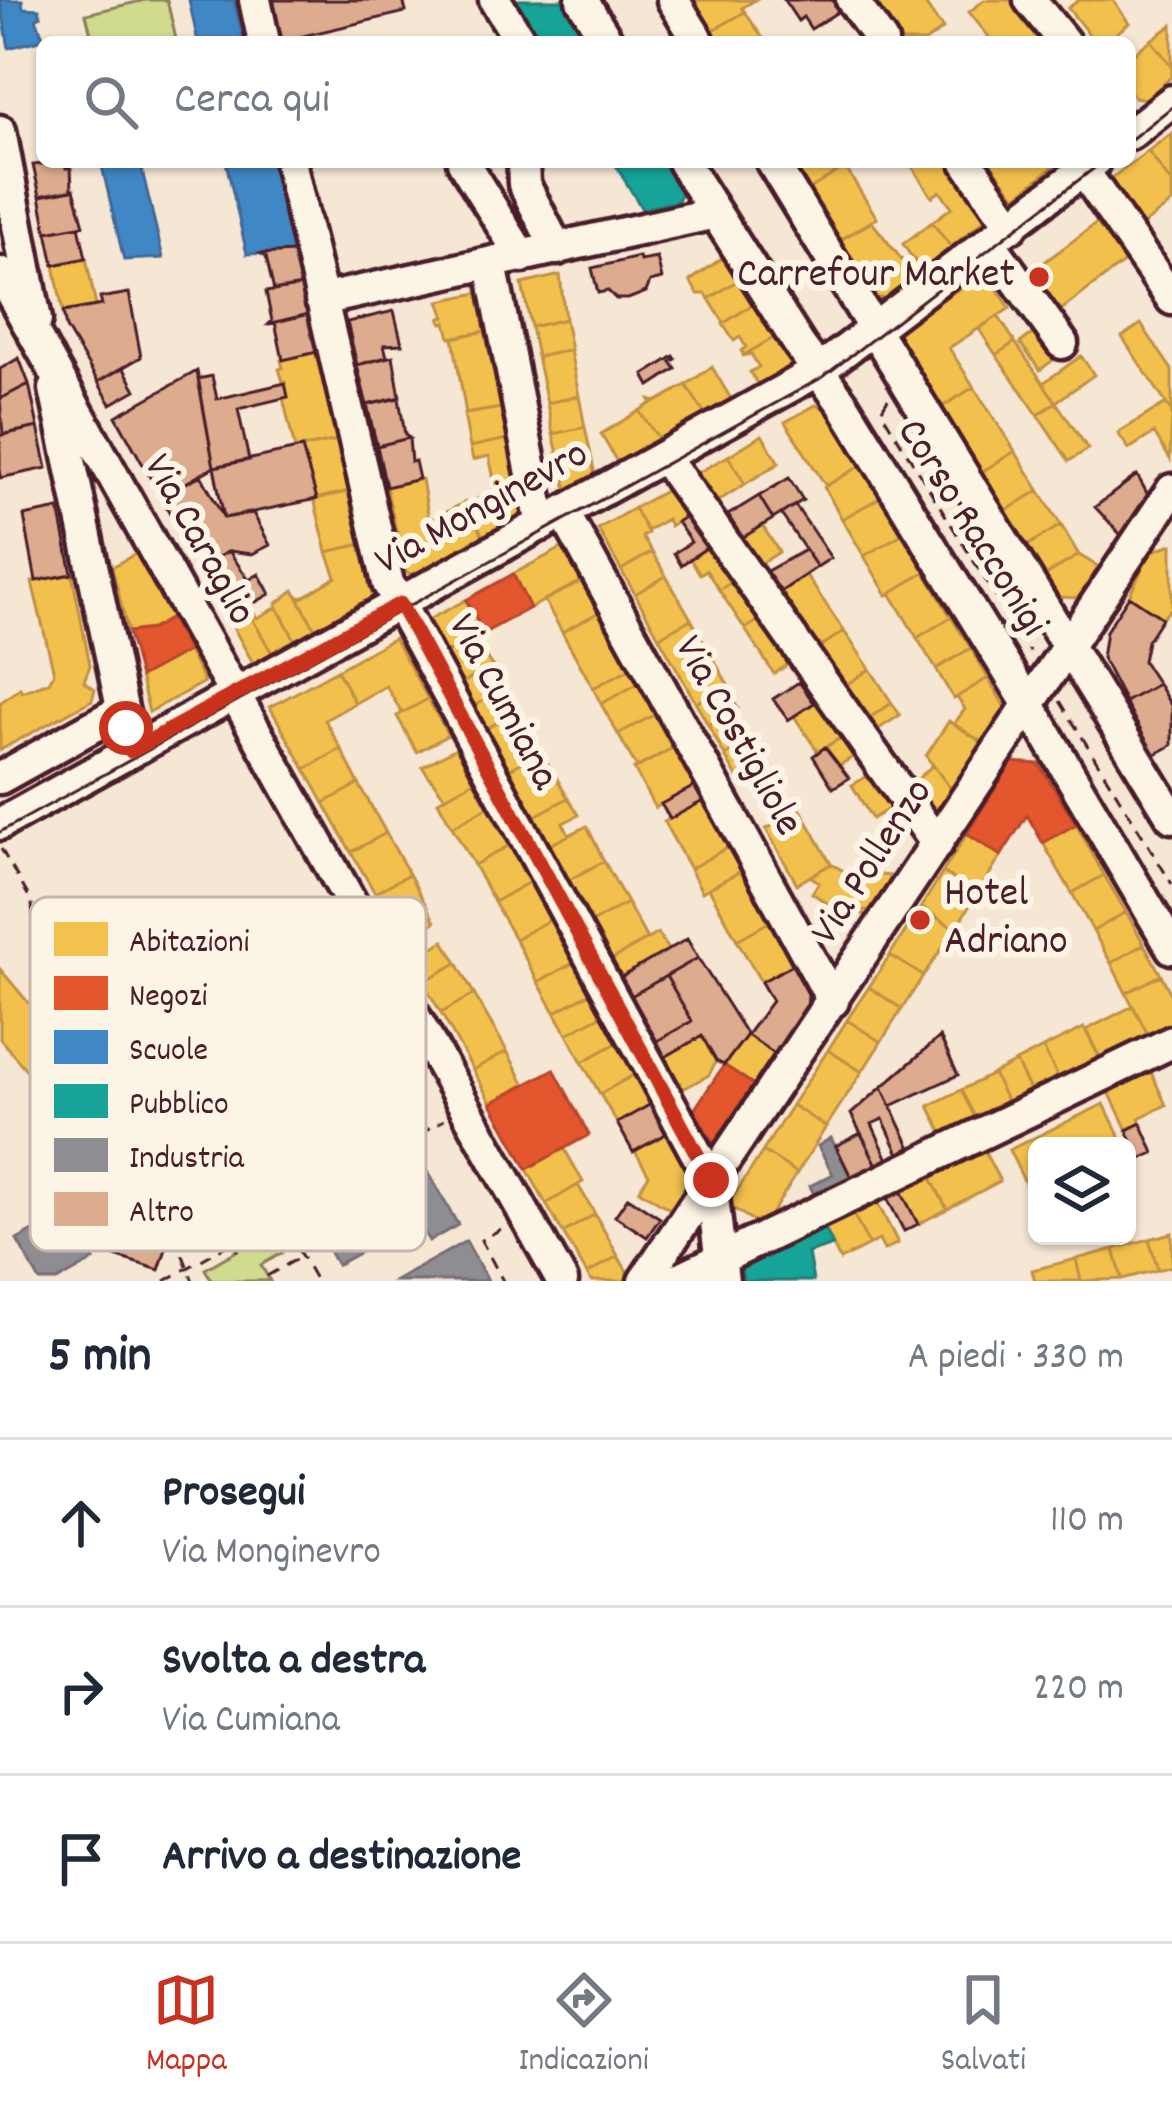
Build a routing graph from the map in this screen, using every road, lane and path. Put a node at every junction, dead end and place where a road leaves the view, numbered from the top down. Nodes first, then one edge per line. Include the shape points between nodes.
1 (255, 0) edge
2 (495, 0) edge
3 (582, 0) edge
4 (673, 0) edge
5 (852, 0) edge
6 (1030, 0) edge
7 (263, 36) edge
8 (517, 36) edge
9 (604, 36) edge
10 (694, 36) edge
11 (878, 36) edge
12 (1059, 36) edge
13 (1172, 100) edge
14 (1136, 127) edge
15 (0, 130) edge
16 (291, 168) edge
17 (466, 168) edge
18 (523, 168) edge
19 (687, 168) edge
20 (776, 168) edge
21 (970, 168) edge
22 (1086, 168) edge
23 (1090, 168) edge
24 (716, 213) junction
25 (1001, 235) junction
26 (557, 249) junction
27 (507, 260) junction
28 (0, 273) edge
29 (1172, 298) edge
30 (321, 300) junction
31 (876, 329) junction
32 (1061, 343) dead end
33 (45, 352) junction
34 (818, 371) junction
35 (902, 372) junction
36 (664, 457) junction
37 (1172, 490) edge
38 (553, 519) junction
39 (1163, 522) edge
40 (400, 604) junction
41 (1066, 646) junction
42 (1046, 678) junction
43 (233, 694) junction
44 (1029, 705) junction
45 (122, 710) junction
46 (131, 751) junction
47 (0, 778) edge
48 (1172, 817) edge
49 (0, 824) edge
50 (937, 844) junction
51 (0, 848) edge
52 (1172, 884) edge
53 (346, 897) edge
54 (30, 899) edge
55 (1172, 948) edge
56 (833, 1001) junction
57 (426, 1041) edge
58 (1172, 1042) edge
59 (464, 1109) junction
60 (426, 1131) edge
61 (711, 1180) junction
62 (523, 1216) junction
63 (181, 1251) edge
64 (217, 1251) edge
65 (299, 1251) edge
66 (302, 1256) junction
67 (188, 1268) junction
68 (722, 1272) edge
69 (267, 1276) dead end
70 (165, 1281) edge
71 (193, 1281) edge
72 (316, 1281) edge
73 (503, 1281) edge
74 (562, 1281) edge
75 (644, 1281) edge
76 (674, 1281) edge

1 - 7 street
2 - 8 street
3 - 9 street
4 - 10 street
5 - 11 street
6 - 12 street
13 - 14 street
15 - 33 street, Via Caraglio
16 - 30 street, Via Cumiana
17 - 27 street
18 - 26 street
19 - 24 street, Corso Racconigi
20 - 31 street, Corso Racconigi
21 - 25 street
22 - 25 street, Via Monginevro
23 - 29 street, Via Monginevro
24 - 26 street
24 - 34 street, Corso Racconigi
25 - 31 street, Via Monginevro
25 - 32 street
26 - 27 street
27 - 30 street
27 - 38 street, Via Costigliole
28 - 33 street, Via Caraglio
30 - 40 street, Via Cumiana via 388,583
31 - 34 street, Via Monginevro
31 - 35 street, Corso Racconigi
33 - 43 street, Via Caraglio
33 - 45 street
34 - 36 street, Via Monginevro
34 - 44 street, Corso Racconigi
35 - 41 street, Corso Racconigi
35 - 42 path via 881,411
36 - 38 street, Via Monginevro
36 - 50 street
37 - 39 street, Via Pollenzo
38 - 40 street, Via Monginevro
38 - 56 street, Via Costigliole
39 - 41 street, Via Pollenzo
40 - 43 street, Via Monginevro
40 - 61 street, Via Cumiana
41 - 42 street, Via Pollenzo
41 - 48 street, Corso Racconigi
42 - 44 street, Via Pollenzo
42 - 52 path
43 - 46 street, Via Monginevro
43 - 53 street, Via Caraglio
44 - 50 street, Via Pollenzo
44 - 55 street, Corso Racconigi
45 - 46 street
45 - 47 street
46 - 49 street, Via Monginevro
50 - 56 street, Via Pollenzo
51 - 54 path
56 - 61 street, Via Pollenzo
57 - 59 street, Via Caraglio
58 - 68 street
59 - 60 path
59 - 62 street, Via Caraglio
61 - 68 street
61 - 75 street, Via Pollenzo
62 - 73 path via 481,1240
62 - 74 street, Via Caraglio
63 - 67 path
64 - 67 path
65 - 66 path
66 - 69 path
66 - 72 path
67 - 70 path
67 - 71 path
68 - 76 street

